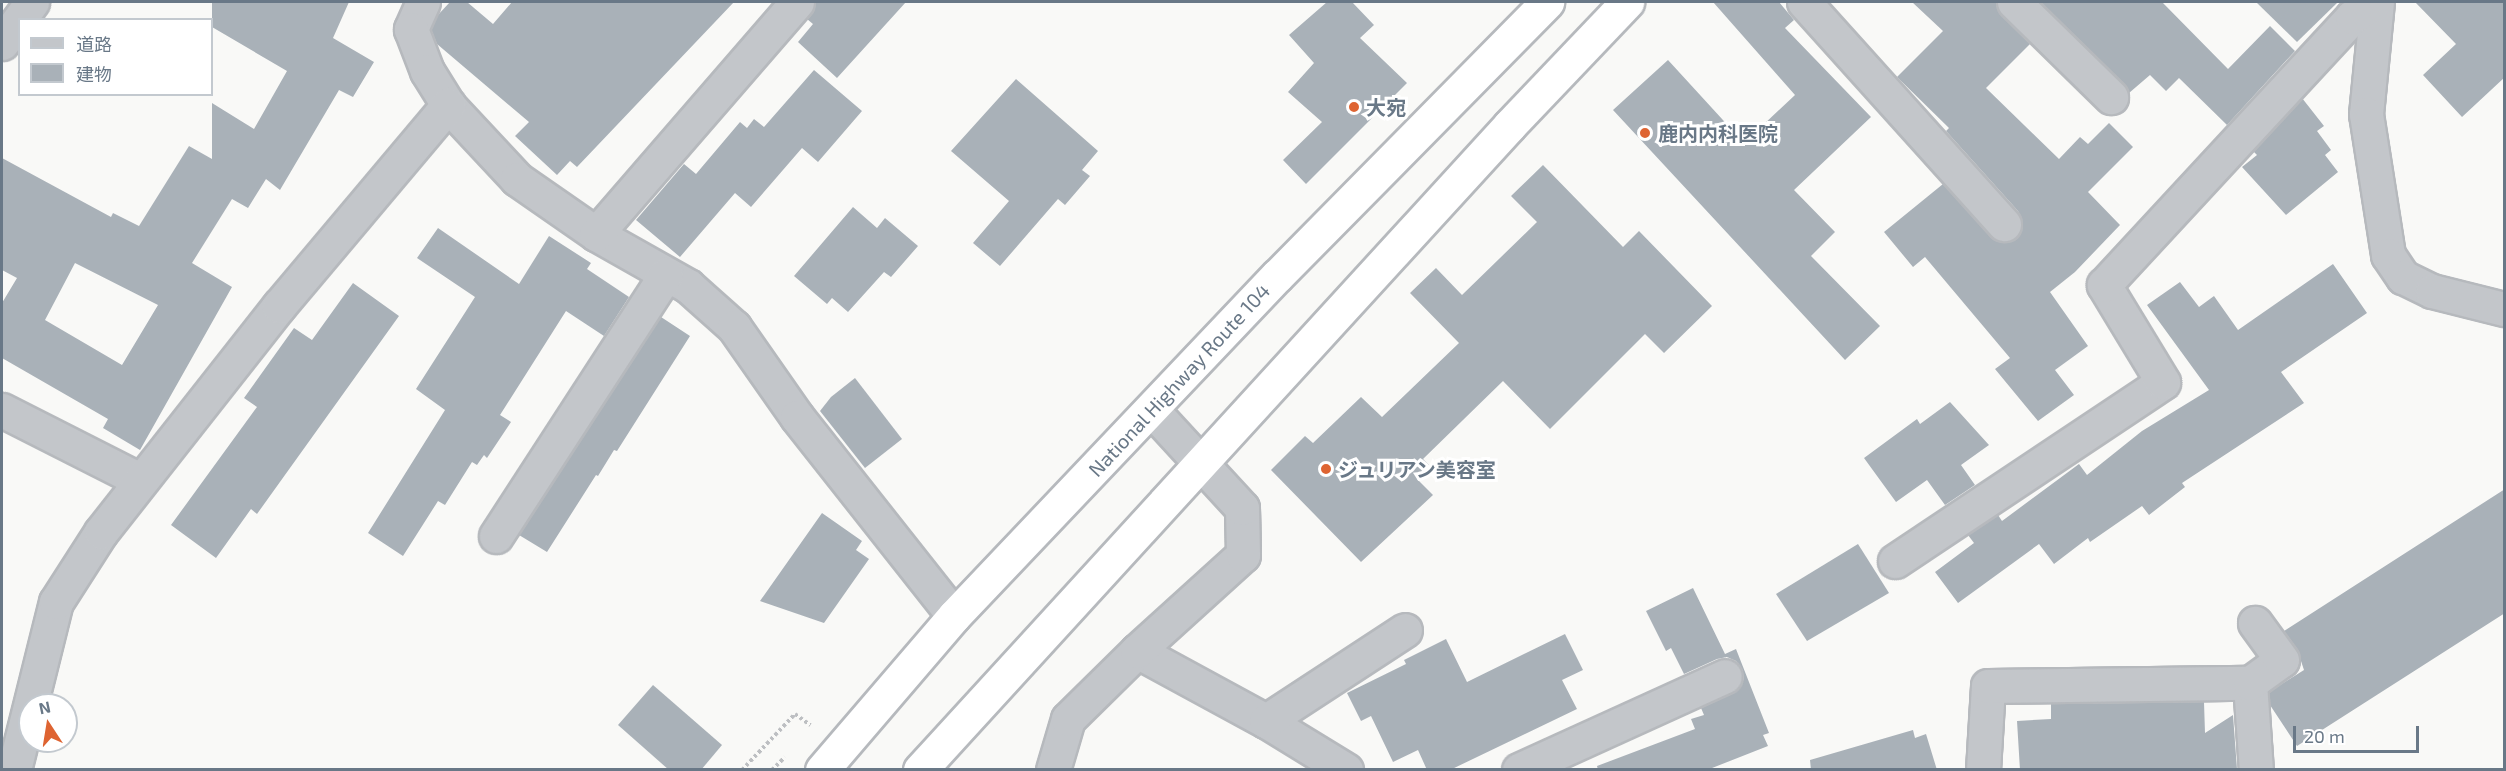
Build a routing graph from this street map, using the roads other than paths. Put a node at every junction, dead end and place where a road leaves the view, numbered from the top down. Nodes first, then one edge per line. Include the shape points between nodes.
1 (32, 2) edge
2 (423, 2) edge
3 (797, 2) edge
4 (1547, 2) edge
5 (1627, 2) edge
6 (1804, 2) edge
7 (2014, 2) edge
8 (2375, 2) edge
9 (20, 18) edge
10 (18, 21) edge
11 (2, 43) edge
12 (2111, 97) dead end
13 (448, 105) junction
14 (2004, 224) dead end
15 (596, 234) junction
16 (666, 274) junction
17 (2505, 309) edge
18 (2, 410) edge
19 (1152, 411) junction
20 (1202, 462) junction
21 (140, 480) junction
22 (496, 536) dead end
23 (1895, 561) dead end
24 (954, 616) junction
25 (2255, 623) dead end
26 (1405, 630) dead end
27 (1137, 651) junction
28 (1725, 676) dead end
29 (2250, 683) junction
30 (1266, 721) junction
31 (14, 770) edge
32 (822, 770) edge
33 (920, 770) edge
34 (1053, 770) edge
35 (1346, 770) edge
36 (1519, 770) edge
37 (1983, 770) edge
38 (2256, 770) edge

1 - 9 street
2 - 13 street via 411,29 427,71
3 - 15 street
4 - 19 highway, National Highway Route 104 via 1277,276
5 - 20 highway
6 - 14 street
7 - 12 street
8 - 17 street via 2366,114 2388,255 2403,277 2432,291
8 - 23 street via 2352,17 2104,285 2163,382
10 - 11 street
13 - 15 street via 518,179
13 - 21 street via 279,306
15 - 16 street
16 - 22 street
16 - 24 street via 688,286 734,327 797,417
18 - 21 street
19 - 20 street
19 - 24 highway, National Highway Route 104
20 - 27 street via 1242,508 1244,555
20 - 33 highway
21 - 31 street via 56,602
24 - 32 highway, National Highway Route 104
25 - 29 street via 2282,660
26 - 30 street
27 - 30 street
27 - 34 street via 1068,719
28 - 36 street
29 - 37 street via 1988,686
29 - 38 street
30 - 35 street

